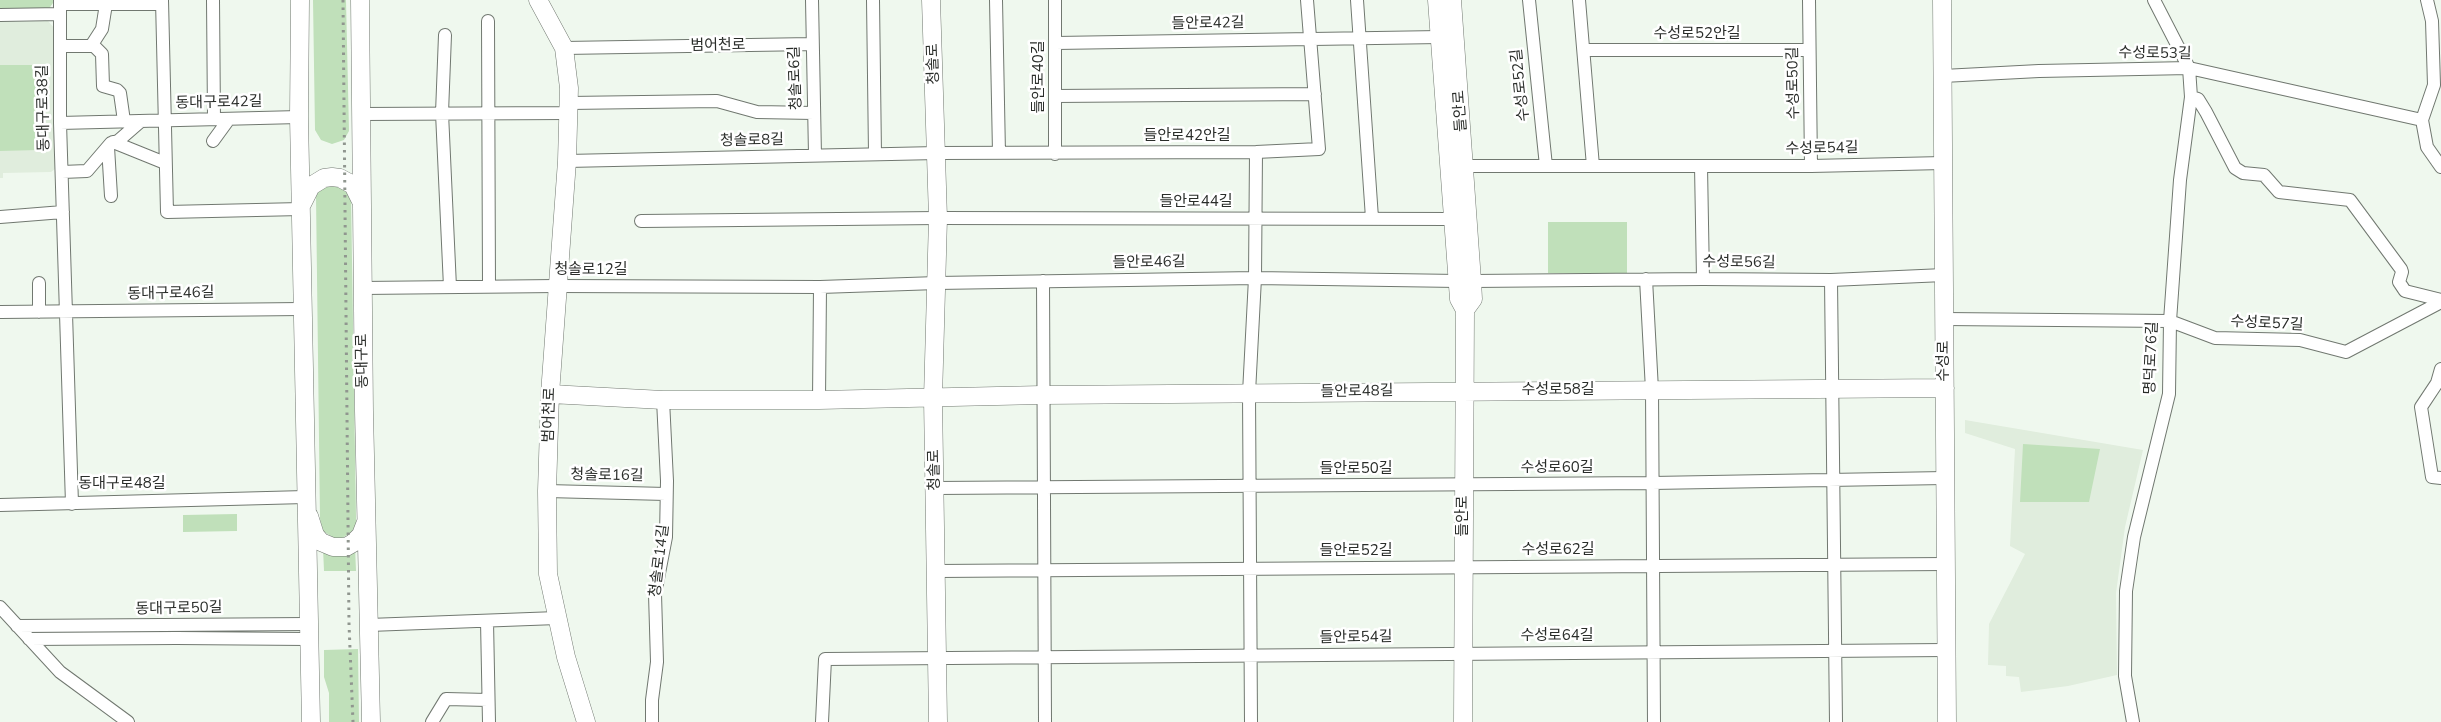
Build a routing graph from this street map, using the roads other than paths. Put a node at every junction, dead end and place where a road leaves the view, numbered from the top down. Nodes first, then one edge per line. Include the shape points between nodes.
1 (213, 0) edge
2 (300, 0) edge
3 (360, 0) edge
4 (538, 0) edge
5 (812, 0) edge
6 (874, 0) edge
7 (931, 0) edge
8 (996, 0) edge
9 (1055, 0) edge
10 (1307, 0) edge
11 (1357, 0) edge
12 (1437, 0) edge
13 (1452, 0) edge
14 (1529, 0) edge
15 (1579, 0) edge
16 (1809, 0) edge
17 (1942, 0) edge
18 (2154, 0) edge
19 (2427, 0) edge
20 (162, 2) edge
21 (110, 3) edge
22 (60, 6) edge
23 (0, 15) edge
24 (488, 21) dead end
25 (444, 35) dead end
26 (1440, 37) junction
27 (1360, 38) junction
28 (1311, 39) junction
29 (1056, 43) junction
30 (812, 44) junction
31 (60, 46) junction
32 (91, 46) junction
33 (564, 48) junction
34 (1584, 50) junction
35 (1809, 50) junction
36 (2189, 68) junction
37 (1943, 76) junction
38 (1315, 94) junction
39 (1055, 96) junction
40 (2191, 97) junction
41 (569, 108) junction
42 (488, 112) junction
43 (442, 113) junction
44 (814, 113) junction
45 (361, 114) junction
46 (299, 117) junction
47 (214, 119) junction
48 (229, 119) junction
49 (164, 120) junction
50 (2422, 120) junction
51 (124, 121) junction
52 (140, 121) junction
53 (60, 123) junction
54 (213, 141) dead end
55 (110, 145) junction
56 (1256, 152) junction
57 (937, 153) junction
58 (875, 154) junction
59 (999, 154) junction
60 (1055, 154) junction
61 (815, 156) junction
62 (568, 161) junction
63 (165, 163) junction
64 (1943, 163) junction
65 (1465, 166) junction
66 (1546, 166) junction
67 (1593, 166) junction
68 (1701, 166) junction
69 (1811, 166) junction
70 (2441, 167) edge
71 (62, 172) junction
72 (111, 196) dead end
73 (362, 206) junction
74 (301, 208) junction
75 (63, 212) junction
76 (0, 216) edge
77 (938, 218) junction
78 (1255, 218) junction
79 (1372, 218) junction
80 (1454, 219) junction
81 (641, 221) dead end
82 (1944, 275) junction
83 (1255, 278) junction
84 (1646, 279) junction
85 (1703, 279) junction
86 (1831, 280) junction
87 (1043, 281) junction
88 (1465, 281) junction
89 (39, 283) dead end
90 (937, 283) junction
91 (489, 286) junction
92 (557, 286) junction
93 (450, 287) junction
94 (820, 287) junction
95 (362, 288) junction
96 (2441, 301) edge
97 (66, 309) junction
98 (302, 309) junction
99 (0, 312) edge
100 (39, 312) junction
101 (1944, 319) junction
102 (2170, 322) junction
103 (2441, 369) edge
104 (1944, 388) junction
105 (1832, 389) junction
106 (1465, 390) junction
107 (1652, 390) junction
108 (1249, 393) junction
109 (550, 394) junction
110 (1042, 394) junction
111 (933, 398) junction
112 (663, 400) junction
113 (819, 400) junction
114 (1945, 478) junction
115 (2441, 478) edge
116 (1834, 481) junction
117 (1652, 483) junction
118 (1463, 484) junction
119 (1044, 486) junction
120 (1250, 486) junction
121 (935, 488) junction
122 (547, 491) junction
123 (666, 494) junction
124 (305, 499) junction
125 (72, 504) junction
126 (0, 505) edge
127 (368, 516) junction
128 (1946, 564) junction
129 (1462, 566) junction
130 (1834, 566) junction
131 (1653, 567) junction
132 (1250, 568) junction
133 (1044, 570) junction
134 (937, 571) junction
135 (0, 607) edge
136 (557, 618) junction
137 (487, 621) junction
138 (15, 625) junction
139 (50, 625) junction
140 (369, 625) junction
141 (308, 632) junction
142 (29, 639) junction
143 (52, 639) junction
144 (1946, 650) junction
145 (1834, 651) junction
146 (1653, 652) junction
147 (1462, 653) junction
148 (1251, 655) junction
149 (1044, 657) junction
150 (937, 658) junction
151 (488, 700) junction
152 (128, 722) edge
153 (311, 722) edge
154 (372, 722) edge
155 (432, 722) edge
156 (488, 722) edge
157 (586, 722) edge
158 (652, 722) edge
159 (822, 722) edge
160 (938, 722) edge
161 (1045, 722) edge
162 (1251, 722) edge
163 (1463, 722) edge
164 (1654, 722) edge
165 (1836, 722) edge
166 (1947, 722) edge
167 (2133, 722) edge

1 - 47 street
2 - 46 main road
3 - 45 main road, 동대구로
4 - 33 main road, 범어천로
5 - 30 street, 청솔로6길
6 - 58 street
7 - 57 main road, 청솔로
8 - 59 street
9 - 29 street, 들안로40길
10 - 28 street
11 - 27 street
12 - 26 main road, 들안로
13 - 65 main road, 들안로
14 - 66 street, 수성로52길
15 - 34 street
16 - 35 street, 수성로50길
17 - 37 main road, 수성로
18 - 36 street, 명덕로76길
19 - 50 street via 2432,21 2434,85
20 - 21 street
20 - 49 street
21 - 22 street
21 - 32 street via 102,29
22 - 23 street
22 - 31 street, 동대구로38길
24 - 42 street
25 - 43 street
26 - 27 street, 들안로42길
26 - 80 main road, 들안로
27 - 28 street, 들안로42길
27 - 79 street
28 - 29 street, 들안로42길
28 - 38 street, 들안로42안길
29 - 39 street, 들안로40길
30 - 33 street, 범어천로
30 - 44 street, 청솔로6길
31 - 32 street
31 - 53 street, 동대구로38길
32 - 51 street via 102,54 103,86 120,93
33 - 41 main road, 범어천로
34 - 35 street, 수성로52안길
34 - 67 street
35 - 69 street, 수성로50길
36 - 37 street, 수성로53길
36 - 40 street, 명덕로76길
36 - 50 street, 수성로53길
37 - 64 main road, 수성로
38 - 39 street
38 - 56 street, 들안로42안길 via 1319,149
39 - 60 street, 들안로40길
40 - 96 street via 2198,99 2235,168 2243,173 2264,175 2279,192 2350,200 2401,269 2399,282 2405,291
40 - 102 street, 명덕로76길 via 2180,180
41 - 42 street
41 - 44 street via 717,101 757,112
41 - 62 main road, 범어천로
42 - 43 street
42 - 91 street
43 - 45 street
43 - 93 street
44 - 61 street, 청솔로6길
45 - 73 main road, 동대구로
46 - 48 street, 동대구로42길
46 - 74 main road
47 - 48 street, 동대구로42길
47 - 49 street, 동대구로42길
48 - 54 street
49 - 52 street, 동대구로42길
49 - 63 street
50 - 70 street via 2428,147
51 - 52 street, 동대구로42길
51 - 53 street, 동대구로42길
52 - 55 street
53 - 71 street, 동대구로38길
55 - 63 street
55 - 71 street via 87,171
55 - 72 street
56 - 60 street, 들안로42안길
56 - 78 street
57 - 58 street, 청솔로8길
57 - 59 street, 들안로42안길
57 - 77 main road, 청솔로
58 - 61 street, 청솔로8길
59 - 60 street, 들안로42안길
61 - 62 street, 청솔로8길
62 - 92 main road, 범어천로
63 - 74 street via 166,212
64 - 69 street, 수성로54길
64 - 82 main road, 수성로
65 - 66 street, 수성로54길
65 - 88 main road, 들안로
66 - 67 street, 수성로54길
67 - 68 street, 수성로54길
68 - 69 street, 수성로54길
68 - 85 street
71 - 75 street, 동대구로38길
73 - 74 main road via 358,191 353,186 332,177 311,186
73 - 95 main road, 동대구로
74 - 98 main road
75 - 76 street
75 - 97 street, 동대구로38길
77 - 78 street, 들안로44길
77 - 81 street
77 - 90 main road, 청솔로
78 - 79 street, 들안로44길
78 - 83 street
79 - 80 street, 들안로44길
80 - 88 main road, 들안로
82 - 86 street, 수성로56길
82 - 101 main road, 수성로
83 - 87 street, 들안로46길
83 - 88 street, 들안로46길
83 - 108 street
84 - 85 street, 수성로56길
84 - 88 street, 수성로56길
84 - 107 street
85 - 86 street, 수성로56길
86 - 105 street
87 - 90 street, 들안로46길
87 - 110 street
88 - 106 main road, 들안로 via 1473,299 1465,310
89 - 100 street
90 - 94 street, 청솔로12길
90 - 111 main road, 청솔로
91 - 92 street, 청솔로12길
91 - 93 street, 청솔로12길
92 - 94 street, 청솔로12길
92 - 109 main road, 범어천로
93 - 95 street, 청솔로12길
94 - 113 street
95 - 127 main road, 동대구로
96 - 102 street, 수성로57길 via 2346,352 2300,340 2215,338
97 - 98 street, 동대구로46길
97 - 100 street, 동대구로46길
97 - 125 street, 동대구로48길
98 - 124 main road
99 - 100 street, 동대구로46길
101 - 102 street, 수성로57길
101 - 104 main road, 수성로
102 - 167 street, 명덕로76길 via 2169,394 2134,537 2126,591 2125,676
103 - 115 street via 2437,383 2421,407 2432,477
104 - 105 main road, 수성로58길
104 - 114 main road, 수성로
105 - 107 main road, 수성로58길
105 - 116 street
106 - 107 main road, 수성로58길
106 - 108 main road, 들안로48길
106 - 118 main road, 들안로
107 - 117 street
108 - 110 main road, 들안로48길
108 - 120 street
109 - 112 main road
109 - 122 main road, 범어천로
110 - 111 main road, 들안로48길
110 - 119 street
111 - 113 main road
111 - 121 main road, 청솔로
112 - 113 main road
112 - 123 street, 청솔로14길
114 - 116 street, 수성로60길
114 - 128 main road, 수성로
116 - 117 street, 수성로60길
116 - 130 street
117 - 118 street, 수성로60길
117 - 131 street
118 - 120 street, 들안로50길
118 - 129 main road, 들안로
119 - 120 street, 들안로50길
119 - 121 street, 들안로50길
119 - 133 street
120 - 132 street
121 - 134 main road, 청솔로
122 - 123 street, 청솔로16길
122 - 136 main road, 범어천로 via 548,574
123 - 158 street, 청솔로14길 via 665,545 655,594 657,662
124 - 125 street, 동대구로48길
124 - 127 main road via 315,535 333,547 346,546 357,540
124 - 141 main road
125 - 126 street
127 - 140 main road, 동대구로
128 - 130 street, 수성로62길
128 - 144 main road, 수성로
129 - 131 street, 수성로62길
129 - 132 street, 들안로52길
129 - 147 main road, 들안로
130 - 131 street, 수성로62길
130 - 145 street
131 - 146 street
132 - 133 street, 들안로52길
132 - 148 street
133 - 134 street, 들안로52길
133 - 149 street
134 - 150 main road, 청솔로
135 - 138 street
136 - 137 street
136 - 157 main road, 범어천로
137 - 140 street
137 - 151 street
138 - 139 street, 동대구로50길
138 - 142 street
139 - 141 street, 동대구로50길
139 - 143 street via 47,634
140 - 154 main road, 동대구로
141 - 143 street, 동대구로50길
141 - 153 main road
142 - 143 street, 동대구로50길
142 - 152 street via 60,672
144 - 145 street, 수성로64길
144 - 166 main road, 수성로
145 - 146 street, 수성로64길
145 - 165 street
146 - 147 street, 수성로64길
146 - 164 street
147 - 148 street, 들안로54길
147 - 163 main road, 들안로
148 - 149 street, 들안로54길
148 - 162 street
149 - 150 street, 들안로54길
149 - 161 street
150 - 159 street, 들안로54길 via 825,659
150 - 160 main road, 청솔로
151 - 155 street via 449,693
151 - 156 street

